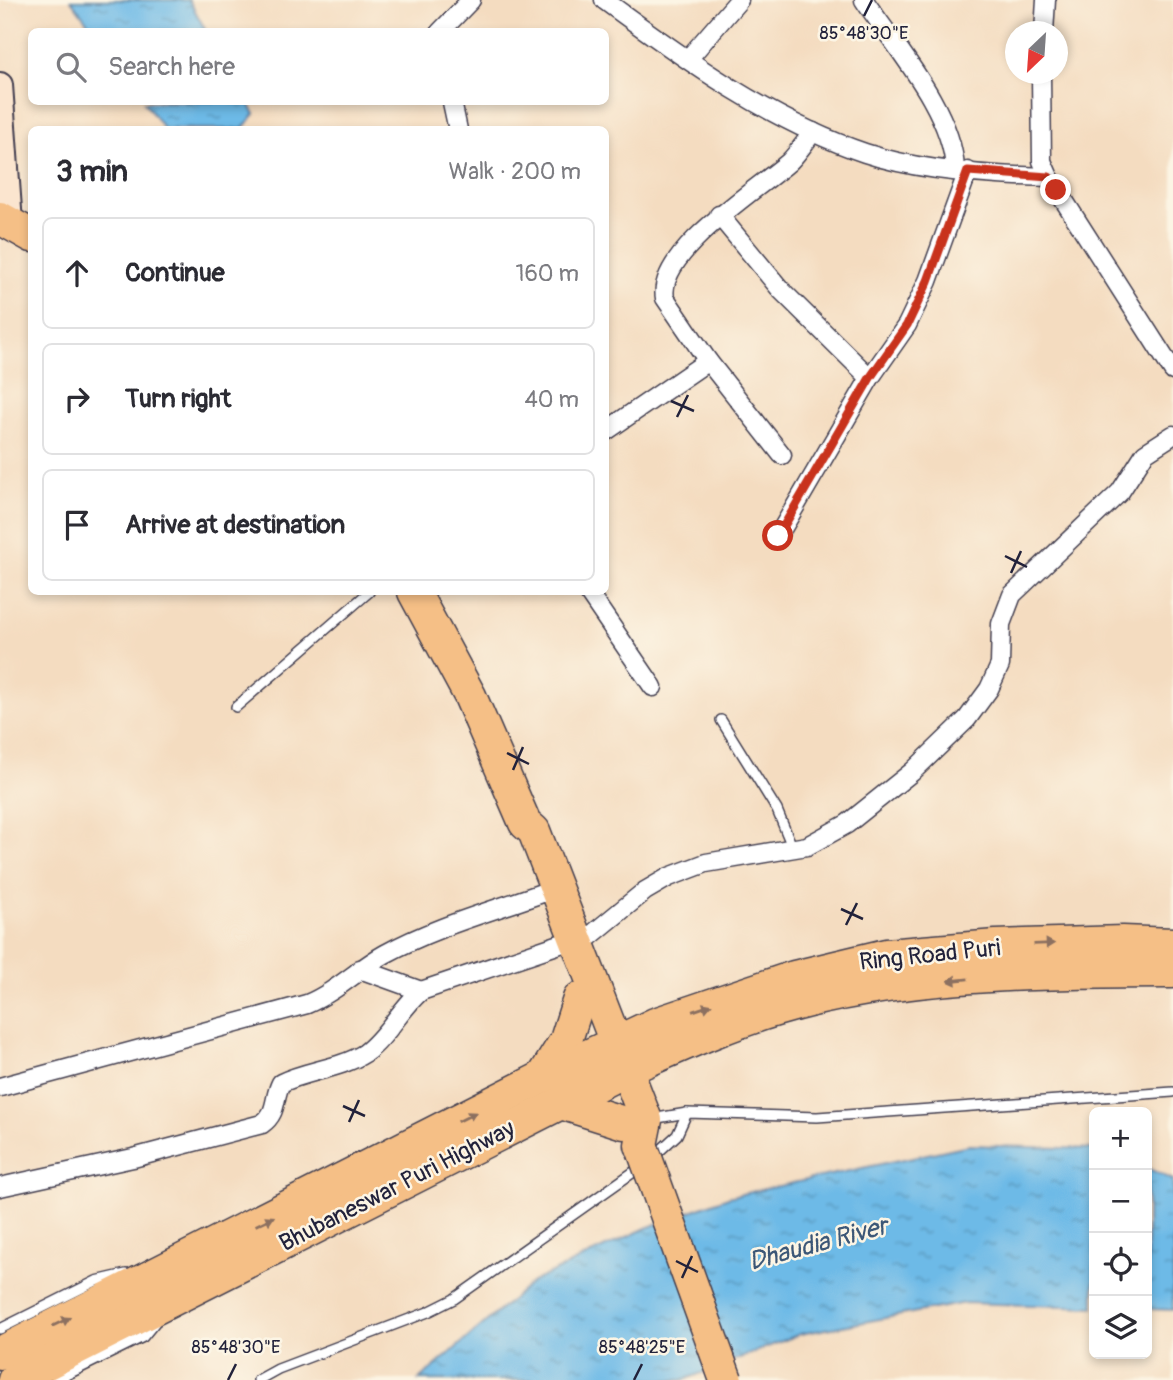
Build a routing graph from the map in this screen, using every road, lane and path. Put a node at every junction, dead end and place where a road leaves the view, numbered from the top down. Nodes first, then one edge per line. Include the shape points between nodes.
1 (471, 0) edge
2 (604, 0) edge
3 (739, 0) edge
4 (864, 0) edge
5 (1046, 0) edge
6 (1045, 21) edge
7 (444, 28) edge
8 (688, 59) junction
9 (1041, 84) edge
10 (0, 85) edge
11 (453, 105) edge
12 (457, 126) edge
13 (813, 132) junction
14 (961, 170) junction
15 (1049, 177) junction
16 (719, 215) junction
17 (14, 226) edge
18 (1168, 351) edge
19 (708, 361) junction
20 (1173, 370) edge
21 (870, 378) junction
22 (609, 430) edge
23 (1173, 435) edge
24 (782, 455) dead end
25 (778, 536) dead end
26 (366, 595) edge
27 (416, 595) edge
28 (590, 595) edge
29 (653, 687) dead end
30 (236, 707) dead end
31 (721, 720) dead end
32 (525, 823) junction
33 (793, 849) junction
34 (542, 893) junction
35 (1173, 944) edge
36 (569, 945) junction
37 (360, 969) junction
38 (1173, 972) edge
39 (421, 991) junction
40 (588, 997) junction
41 (655, 1024) junction
42 (681, 1046) junction
43 (612, 1061) junction
44 (543, 1077) junction
45 (0, 1087) edge
46 (1173, 1092) edge
47 (561, 1103) junction
48 (687, 1113) junction
49 (639, 1130) junction
50 (0, 1187) edge
51 (163, 1271) junction
52 (166, 1303) junction
53 (0, 1329) edge
54 (0, 1353) edge
55 (14, 1380) edge
56 (56, 1380) edge
57 (258, 1380) edge
58 (726, 1380) edge

1 - 7 street
2 - 8 street
3 - 8 street
4 - 14 street via 938,112
5 - 6 street
8 - 13 street
9 - 15 street via 1042,161
10 - 17 street
11 - 12 street
13 - 14 street via 890,160
13 - 16 street via 792,159
14 - 15 street
14 - 21 street via 916,306
15 - 18 street
16 - 19 street via 662,285 664,298
16 - 21 street via 781,290
18 - 20 street
19 - 22 street
19 - 24 street
21 - 25 street
23 - 33 street via 1145,453 1120,492 1012,596 1001,624 1000,665 967,719 912,772 847,824
26 - 30 lane
27 - 32 highway via 470,696
28 - 29 street
31 - 33 lane via 777,810
32 - 34 highway via 522,835
32 - 36 highway via 534,831
33 - 36 street via 706,863 669,877
34 - 36 highway
34 - 37 street via 418,937
41 -> 35 highway, Ring Road Puri via 794,977 886,955 996,946
36 - 39 street
36 - 40 highway
37 - 39 street
37 - 45 street via 307,1004
38 -> 42 highway, Ring Road Puri via 966,978 869,990 778,1009
39 - 50 street via 368,1050 281,1083 274,1112 262,1124
40 - 41 highway
40 - 43 highway
40 - 44 highway
41 - 43 highway, Ring Road Puri
42 - 43 highway, Ring Road Puri
42 - 49 highway
43 - 44 highway, Bhubaneswar Puri Highway
43 - 47 highway, Bhubaneswar Puri Highway
43 - 49 highway
51 -> 44 highway, Bhubaneswar Puri Highway
46 - 48 lane via 817,1117
47 - 49 highway
47 - 52 highway, Bhubaneswar Puri Highway
48 - 49 lane
48 - 57 lane via 668,1145 454,1299
49 - 58 highway, bridge
51 - 53 lane, Bhubaneswar Puri Highway via 96,1281
54 -> 51 highway, Bhubaneswar Puri Highway
52 - 55 highway, Bhubaneswar Puri Highway
52 - 56 lane via 143,1337

